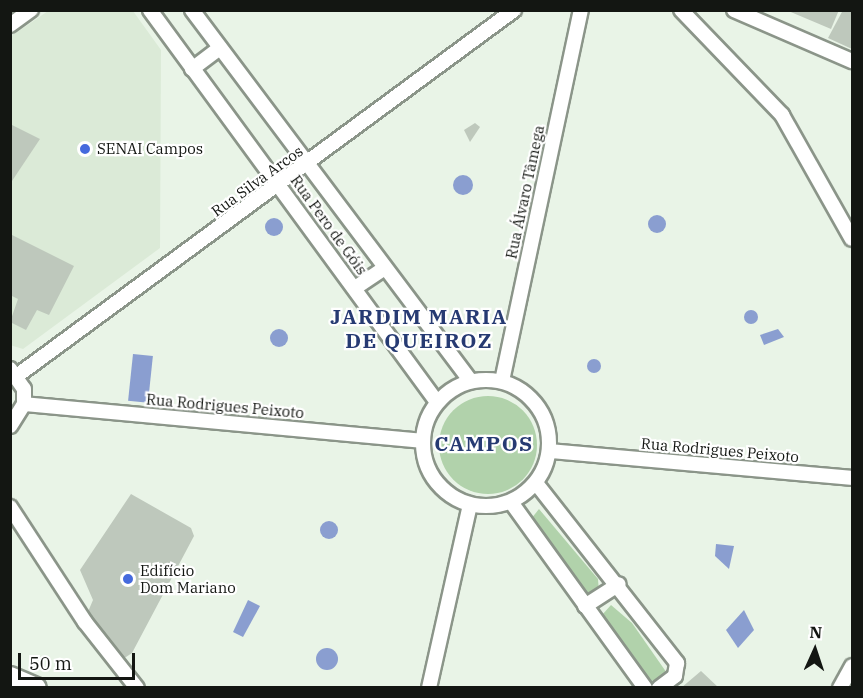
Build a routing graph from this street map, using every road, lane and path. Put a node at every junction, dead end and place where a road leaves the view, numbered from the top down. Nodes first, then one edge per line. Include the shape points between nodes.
1 (31, 10) edge
2 (150, 10) edge
3 (192, 10) edge
4 (514, 10) edge
5 (581, 10) edge
6 (734, 10) edge
7 (684, 12) edge
8 (10, 25) edge
9 (219, 48) junction
10 (852, 61) edge
11 (192, 69) junction
12 (308, 163) junction
13 (280, 184) junction
14 (852, 239) edge
15 (385, 268) junction
16 (355, 288) junction
17 (14, 372) edge
18 (471, 381) junction
19 (502, 381) junction
20 (437, 402) junction
21 (24, 404) junction
22 (10, 426) edge
23 (422, 441) junction
24 (550, 451) junction
25 (852, 478) edge
26 (536, 483) junction
27 (511, 502) junction
28 (470, 505) junction
29 (10, 507) edge
30 (619, 585) junction
31 (585, 606) junction
32 (852, 666) edge
33 (10, 677) edge
34 (846, 684) edge
35 (36, 687) edge
36 (137, 687) edge
37 (429, 687) edge
38 (645, 687) edge
39 (659, 687) edge

1 - 8 street
2 - 11 street, Rua Pero de Góis
3 - 9 street, Rua Pero de Góis
4 - 12 street, Rua Silva Arcos
5 - 19 street, Rua Álvaro Tâmega
6 - 10 street
7 - 14 street via 782,116
9 - 11 street
9 - 12 street, Rua Pero de Góis
11 - 13 street, Rua Pero de Góis
12 - 13 street, Rua Silva Arcos
12 - 15 street, Rua Pero de Góis
13 - 16 street, Rua Pero de Góis
13 - 17 street, Rua Silva Arcos
15 - 16 street
15 - 18 street, Rua Pero de Góis
16 - 20 street, Rua Pero de Góis
17 - 21 street
18 - 19 street
18 - 20 street
19 - 24 street via 523,391 539,407 548,428
20 - 23 street
21 - 22 street
21 - 23 street, Rua Rodrigues Peixoto
23 - 28 street via 435,481
24 - 25 street, Rua Rodrigues Peixoto
24 - 26 street
26 - 27 street
26 - 30 street
27 - 28 street
27 - 31 street
28 - 37 street
29 - 36 street via 85,622
30 - 31 street
30 - 39 street via 677,663 675,676
31 - 38 street
32 - 34 street
33 - 35 main road

